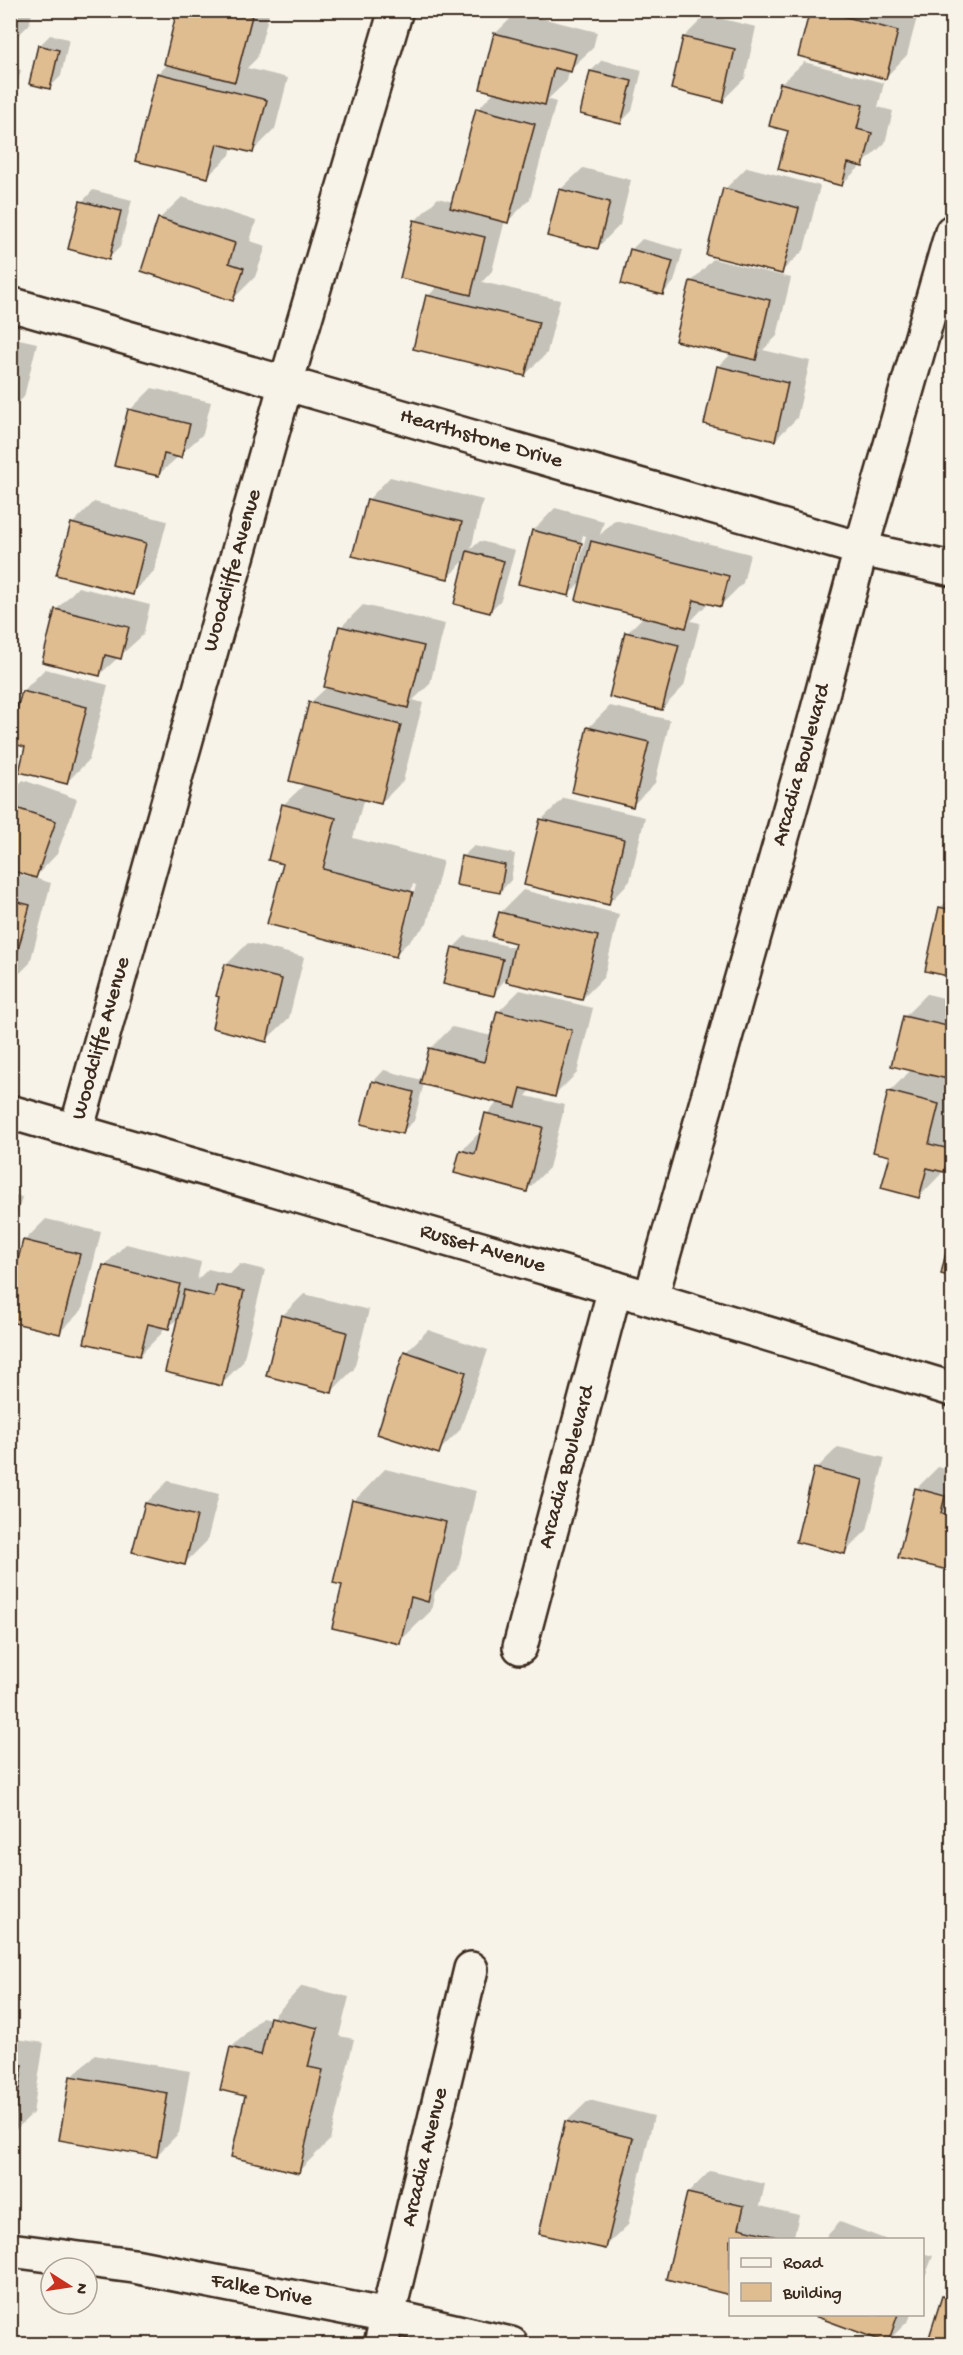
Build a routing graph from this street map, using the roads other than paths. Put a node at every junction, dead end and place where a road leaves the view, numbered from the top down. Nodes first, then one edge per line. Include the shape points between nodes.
1 (396, 10) edge
2 (952, 232) edge
3 (10, 304) edge
4 (286, 383) junction
5 (861, 549) junction
6 (952, 569) edge
7 (10, 1112) edge
8 (76, 1131) junction
9 (615, 1288) junction
10 (651, 1298) junction
11 (952, 1389) edge
12 (520, 1647) dead end
13 (471, 1969) dead end
14 (10, 2250) edge
15 (384, 2330) edge
16 (511, 2344) edge

1 - 4 street, Woodcliffe Avenue
2 - 5 street, Arcadia Boulevard
3 - 4 street, Hearthstone Drive
4 - 5 street, Hearthstone Drive
4 - 8 street, Woodcliffe Avenue
5 - 6 street, Hearthstone Drive
5 - 10 street, Arcadia Boulevard
7 - 8 street, Russet Avenue
8 - 9 street, Russet Avenue
9 - 10 street, Russet Avenue
9 - 12 street, Arcadia Boulevard
10 - 11 street, Russet Avenue
13 - 15 street, Arcadia Avenue
14 - 15 street, Falke Drive via 134,2266
15 - 16 street, Falke Drive

